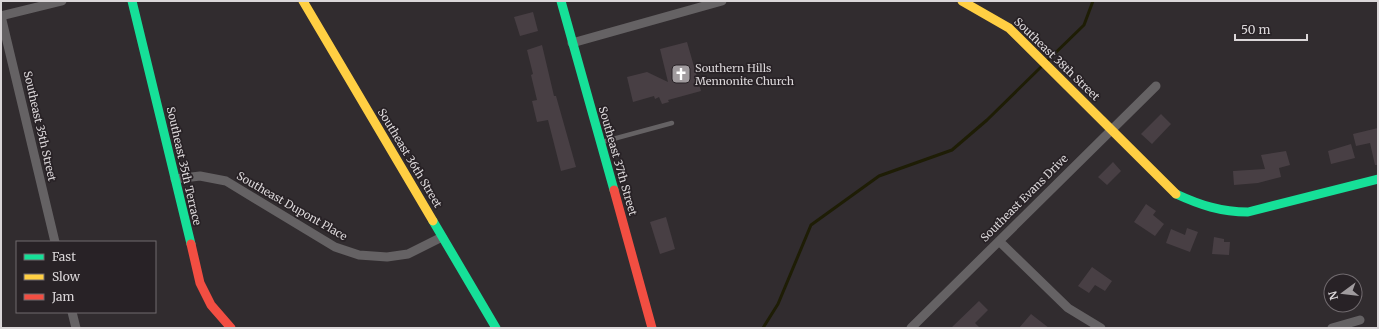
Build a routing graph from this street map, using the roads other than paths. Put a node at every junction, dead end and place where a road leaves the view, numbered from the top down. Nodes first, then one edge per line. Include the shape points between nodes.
1 (62, 1) edge
2 (132, 1) edge
3 (303, 1) edge
4 (561, 1) edge
5 (722, 1) edge
6 (962, 1) edge
7 (1, 16) edge
8 (572, 43) junction
9 (1156, 86) dead end
10 (672, 123) dead end
11 (1111, 128) junction
12 (600, 142) junction
13 (175, 179) junction
14 (1378, 179) edge
15 (442, 237) junction
16 (55, 241) edge
17 (999, 241) junction
18 (72, 313) edge
19 (1360, 320) dead end
20 (76, 328) edge
21 (231, 328) edge
22 (496, 328) edge
23 (652, 328) edge
24 (910, 328) edge
25 (1101, 328) edge
26 (1332, 328) edge

1 - 7 street
2 - 13 street, Southeast 35th Terrace
3 - 15 street, Southeast 36th Street
4 - 8 street, Southeast 37th Street
5 - 8 street
6 - 11 street, Southeast 38th Street via 1009,28
7 - 16 street, Southeast 35th Street
8 - 12 street, Southeast 37th Street
9 - 11 street, Southeast Evans Drive
10 - 12 lane
11 - 14 street, Southeast 38th Street via 1175,193 1211,208 1236,212 1260,210
11 - 17 street, Southeast Evans Drive
12 - 23 street, Southeast 37th Street
13 - 15 street, Southeast Dupont Place via 200,176 226,182 335,247 359,255 387,257 408,254
13 - 21 street, Southeast 35th Terrace via 200,283 211,305
15 - 22 street, Southeast 36th Street
17 - 24 street, Southeast Evans Drive
17 - 25 street via 1068,308
18 - 20 street
19 - 26 street

